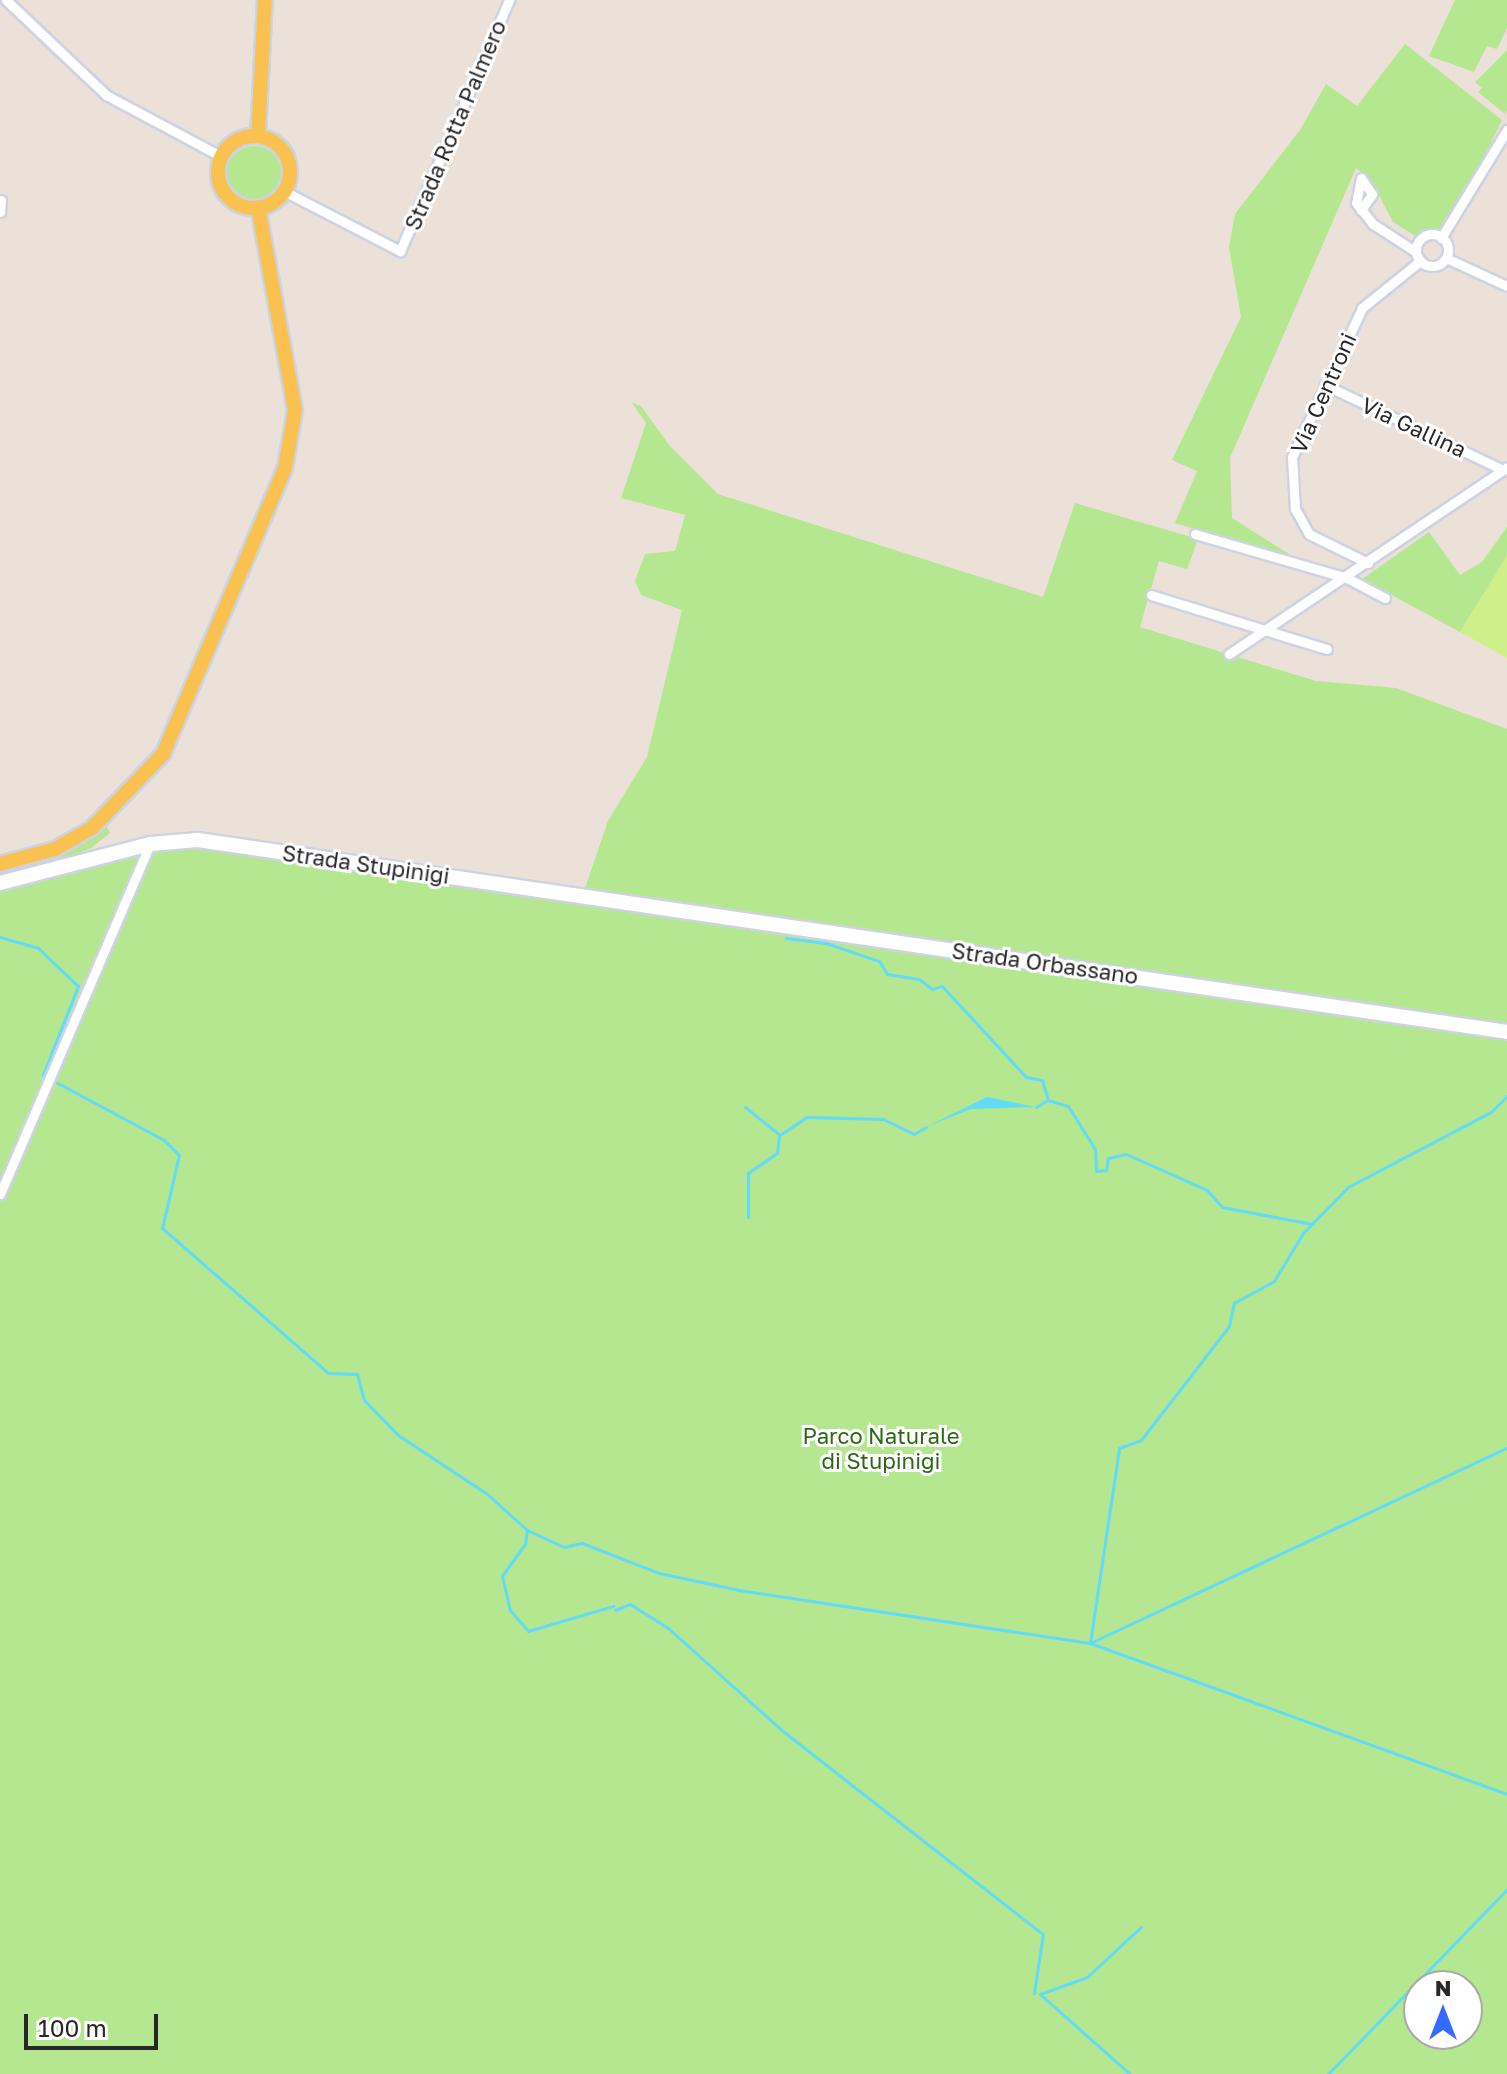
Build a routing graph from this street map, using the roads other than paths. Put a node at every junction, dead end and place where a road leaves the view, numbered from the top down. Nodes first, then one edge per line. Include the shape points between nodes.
1 (6, 0) edge
2 (265, 0) edge
3 (509, 0) edge
4 (258, 136) junction
5 (1505, 137) edge
6 (222, 157) junction
7 (284, 191) junction
8 (1, 200) edge
9 (258, 207) junction
10 (1361, 210) dead end
11 (0, 212) edge
12 (1441, 238) junction
13 (1418, 256) junction
14 (1446, 258) junction
15 (1507, 286) edge
16 (1325, 385) junction
17 (1505, 468) edge
18 (1195, 534) dead end
19 (1368, 563) junction
20 (1347, 578) junction
21 (1151, 595) dead end
22 (1385, 598) dead end
23 (1267, 631) junction
24 (1327, 649) dead end
25 (1229, 654) dead end
26 (150, 844) junction
27 (0, 864) edge
28 (0, 883) edge
29 (583, 896) joint
30 (1507, 1032) edge
31 (0, 1194) edge

1 - 6 street via 106,95
2 - 4 main road
3 - 7 street, Strada Rotta Palmero via 400,251
4 - 6 main road via 235,141
4 - 7 main road via 273,141 288,160
5 - 12 street, Via Centroni
6 - 9 main road via 224,191 235,202
7 - 9 main road
8 - 11 street
9 - 27 main road via 295,410 285,468 163,754 92,828 55,849
10 - 13 street
12 - 13 street, Via Centroni via 1427,235
12 - 14 street
13 - 14 street via 1430,266
13 - 16 street, Via Centroni via 1362,308
14 - 15 street
16 - 17 street, Via Gallina
16 - 19 street, Via Centroni via 1292,457 1295,509 1309,534
17 - 19 street
18 - 20 street
19 - 20 street
20 - 22 street
20 - 23 street
21 - 23 street
23 - 24 street
23 - 25 street
26 - 28 main road, Strada Stupinigi
26 - 29 main road, Strada Stupinigi via 232,844
26 - 31 street
29 - 30 main road, Strada Orbassano

